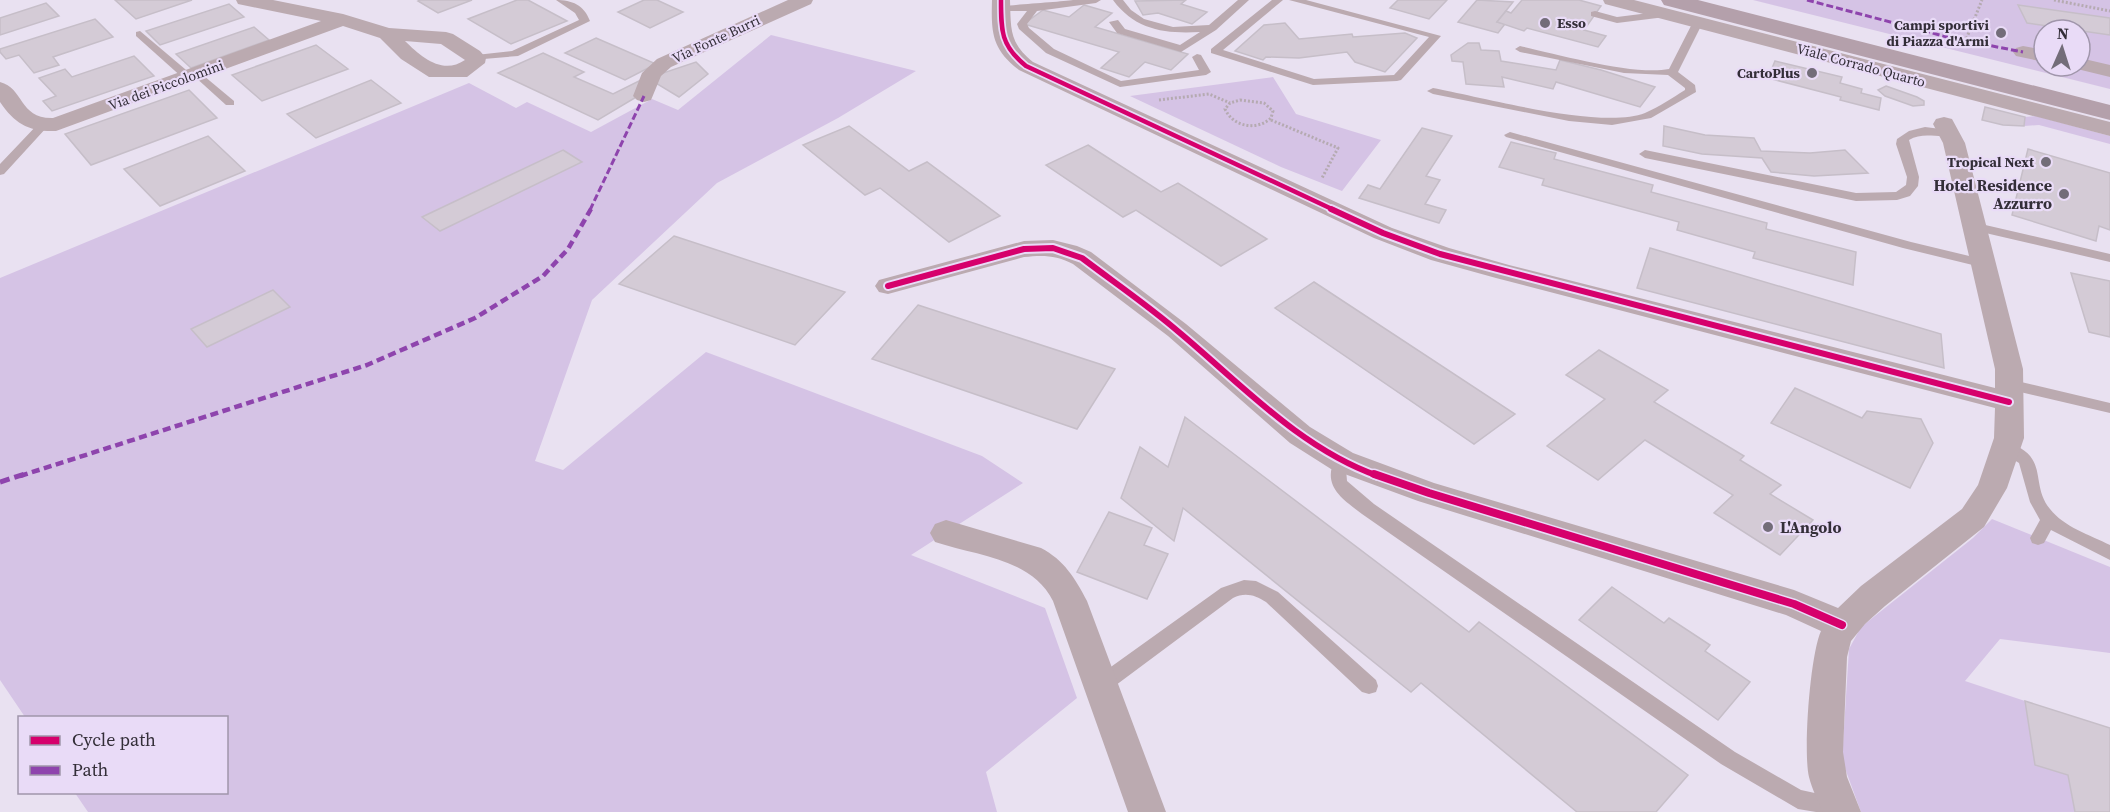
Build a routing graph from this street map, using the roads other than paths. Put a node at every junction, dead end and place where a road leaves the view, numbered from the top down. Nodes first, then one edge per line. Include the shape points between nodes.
1 (245, 0) edge
2 (561, 0) edge
3 (804, 0) edge
4 (1096, 0) edge
5 (1118, 0) edge
6 (1244, 0) edge
7 (1278, 0) edge
8 (1294, 0) edge
9 (1612, 0) edge
10 (1720, 0) edge
11 (1001, 4) edge
12 (1669, 7) edge
13 (1034, 8) junction
14 (1595, 14) dead end
15 (343, 20) junction
16 (1114, 22) dead end
17 (1698, 22) junction
18 (1212, 28) junction
19 (140, 34) dead end
20 (387, 34) junction
21 (1520, 49) dead end
22 (2023, 52) dead end
23 (2032, 54) edge
24 (1197, 57) dead end
25 (476, 58) junction
26 (2092, 67) edge
27 (2110, 71) edge
28 (1671, 73) junction
29 (193, 75) junction
30 (1905, 76) junction
31 (0, 88) edge
32 (1433, 91) dead end
33 (644, 96) dead end
34 (1987, 97) junction
35 (2110, 98) edge
36 (230, 103) dead end
37 (2110, 113) edge
38 (1945, 124) junction
39 (43, 125) junction
40 (2110, 129) edge
41 (1510, 135) dead end
42 (1645, 154) dead end
43 (0, 171) edge
44 (1969, 226) junction
45 (2110, 258) edge
46 (1978, 262) junction
47 (888, 286) dead end
48 (2006, 390) junction
49 (2110, 408) edge
50 (2007, 448) junction
51 (1342, 461) junction
52 (2052, 521) junction
53 (946, 533) dead end
54 (2038, 538) dead end
55 (2110, 553) edge
56 (1842, 626) junction
57 (1101, 684) junction
58 (1369, 686) dead end
59 (1841, 809) edge
60 (1147, 812) edge

1 - 15 street
2 - 25 lane via 575,7 585,21 514,54
3 - 33 street, Via Fonte Burri via 664,63 652,73
4 - 13 lane
5 - 18 lane via 1140,21 1173,30
6 - 18 lane
7 - 8 lane via 1215,51 1313,82 1397,78 1436,36
9 - 12 street, Viale Corrado Quarto
10 - 35 main road, Viale Corrado Quarto
11 - 13 lane
11 - 48 street via 1002,39 1012,55 1035,71 1327,209 1409,243 1475,264
12 - 14 lane via 1617,20
12 - 17 street, Viale Corrado Quarto
12 - 37 main road, Viale Corrado Quarto
13 - 24 lane via 1022,24 1024,29 1050,51 1120,84 1206,72
15 - 20 street
15 - 29 street, Via dei Piccolomini
16 - 18 lane via 1121,31 1180,49
17 - 28 lane
17 - 30 street, Viale Corrado Quarto
19 - 29 lane
20 - 25 street via 447,38
20 - 25 street via 408,55 436,73 460,73 472,67
21 - 28 lane via 1640,73
22 - 23 street
26 - 27 street
28 - 32 lane via 1687,82 1690,92 1647,116 1620,122 1569,118
29 - 36 lane
29 - 39 street, Via dei Piccolomini via 70,120
30 - 34 street, Viale Corrado Quarto
30 - 38 street via 1929,88
31 - 39 street via 28,122
34 - 38 street via 1960,98
34 - 40 street, Viale Corrado Quarto
38 - 42 lane via 1903,139 1912,186 1902,195 1884,198 1842,195
38 - 44 street via 1954,143
39 - 43 lane
41 - 46 lane
44 - 45 lane
44 - 46 street
46 - 48 street via 1994,365
47 - 51 street via 1023,249 1047,247 1068,251 1170,324 1300,435
48 - 49 lane
48 - 50 street via 2010,426
50 - 52 lane via 2025,459 2040,507
50 - 56 street via 1992,488 1973,518 1873,596
51 - 56 street via 1429,493 1794,604
51 - 59 lane via 1337,471 1340,484 1368,509 1728,758 1798,799
52 - 54 lane
52 - 55 lane
53 - 57 street via 1020,553 1053,573 1070,601
56 - 59 street via 1830,657 1824,752 1828,777
57 - 58 lane via 1227,593 1248,587 1272,597
57 - 60 street

